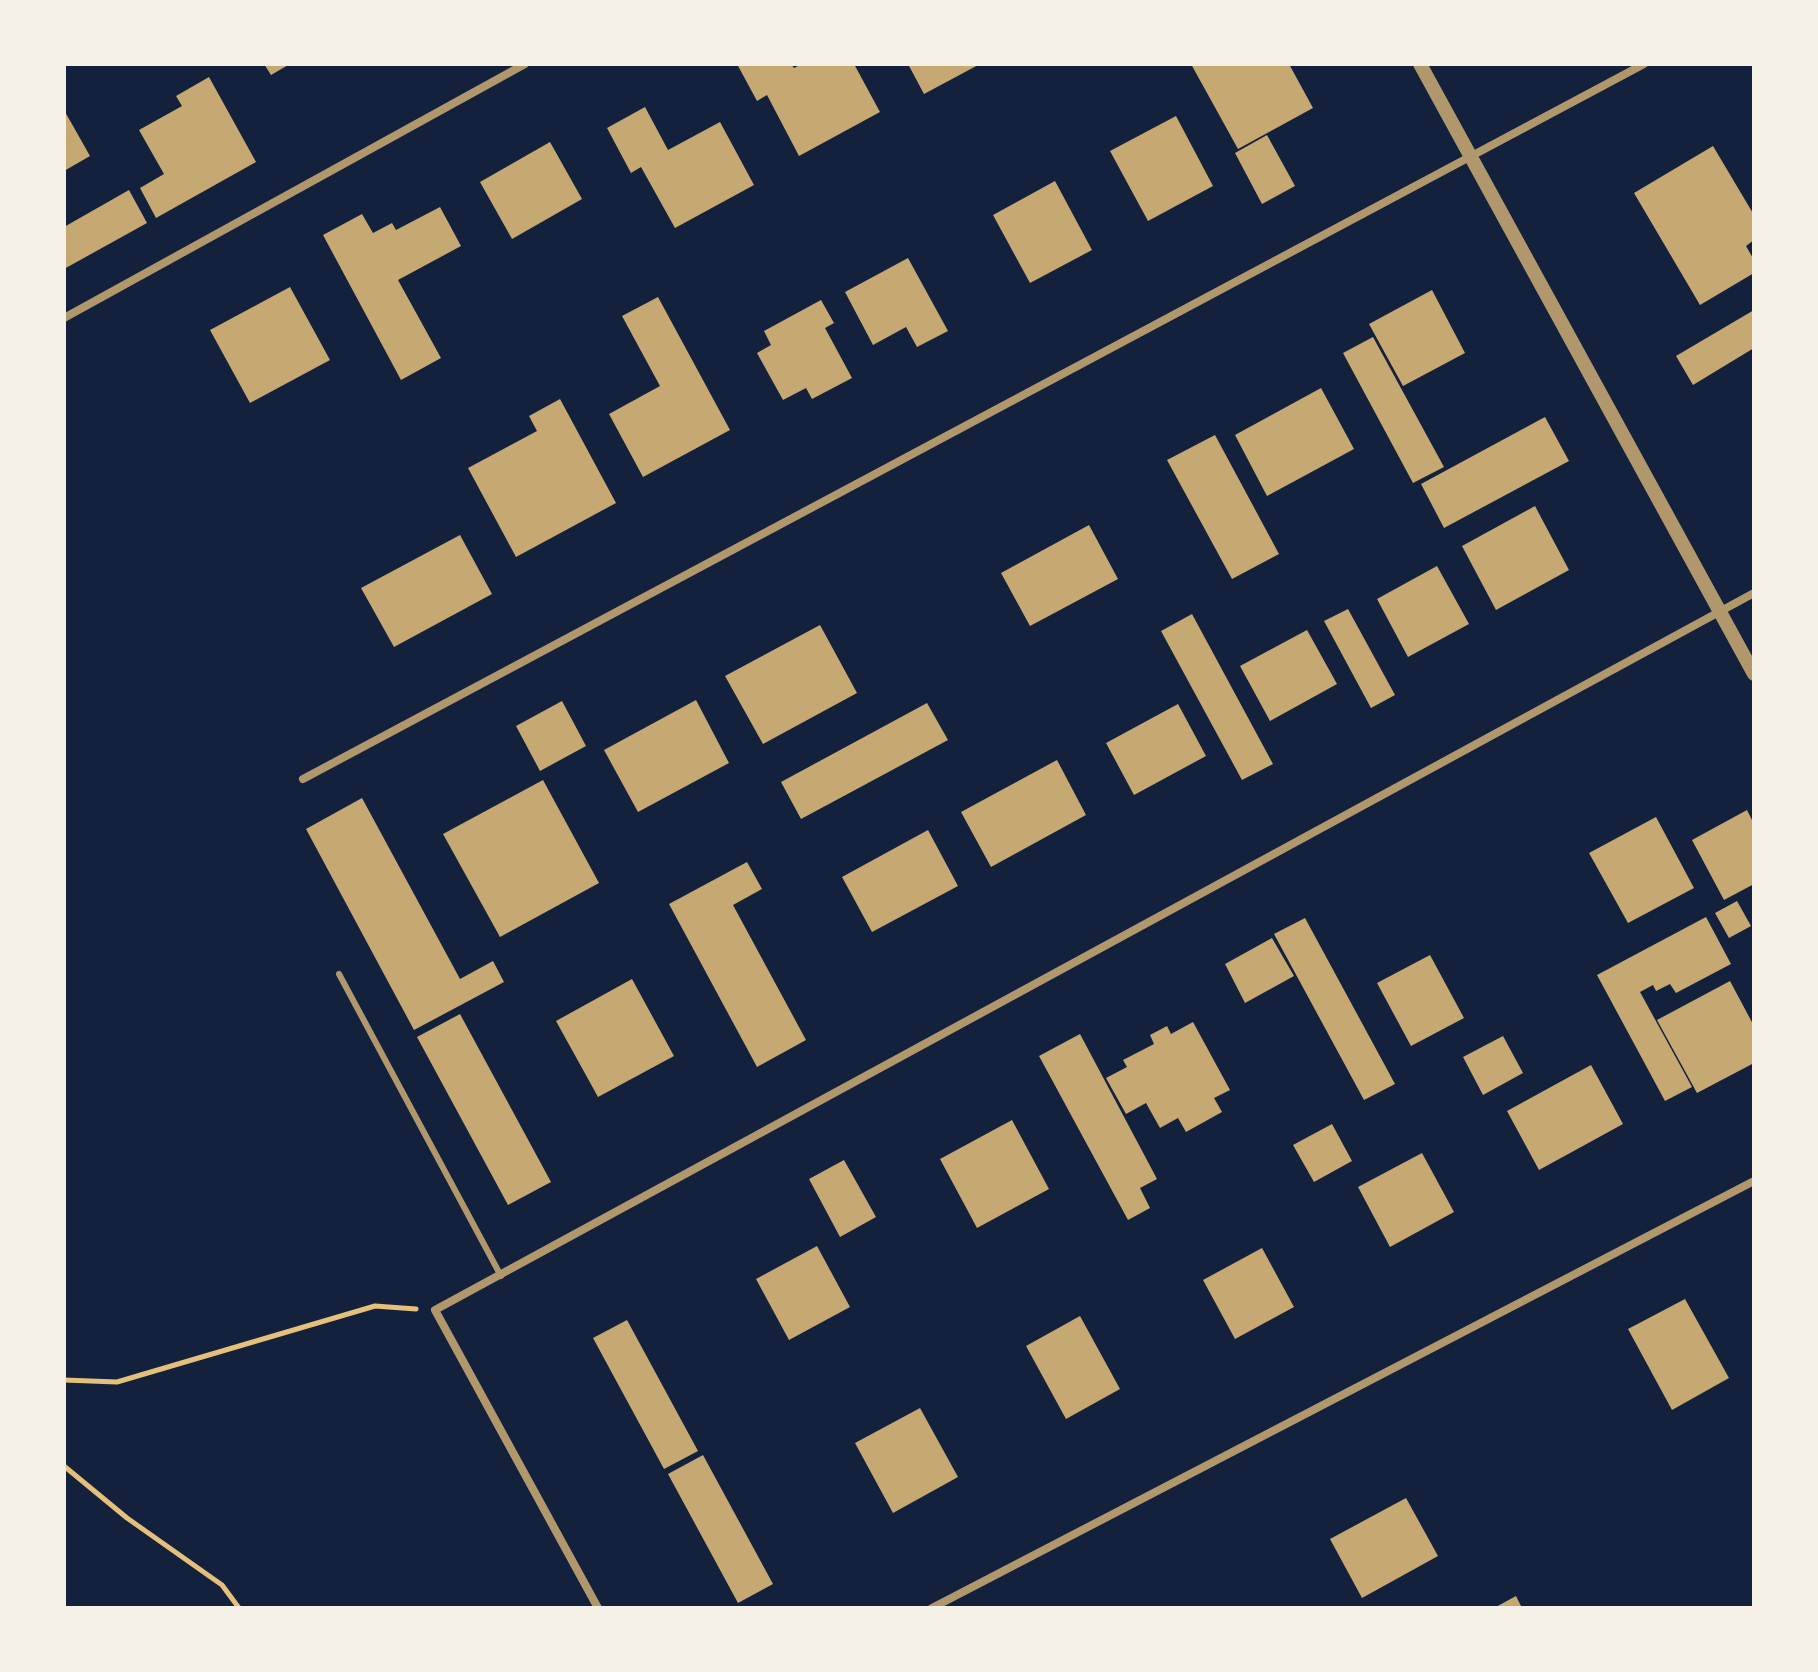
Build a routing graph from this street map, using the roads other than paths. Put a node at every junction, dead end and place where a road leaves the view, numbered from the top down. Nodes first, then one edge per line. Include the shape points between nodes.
1 (525, 64) edge
2 (1420, 64) edge
3 (1644, 64) edge
4 (1469, 157) junction
5 (64, 318) edge
6 (1754, 593) edge
7 (1719, 612) junction
8 (1754, 674) edge
9 (303, 779) dead end
10 (339, 974) dead end
11 (1754, 1181) edge
12 (501, 1276) junction
13 (598, 1608) edge
14 (932, 1608) edge

1 - 5 street
2 - 4 street
3 - 4 street
4 - 7 street
4 - 9 street
6 - 7 street
7 - 8 street
7 - 12 street
10 - 12 lane
11 - 14 street
12 - 13 street via 435,1310

